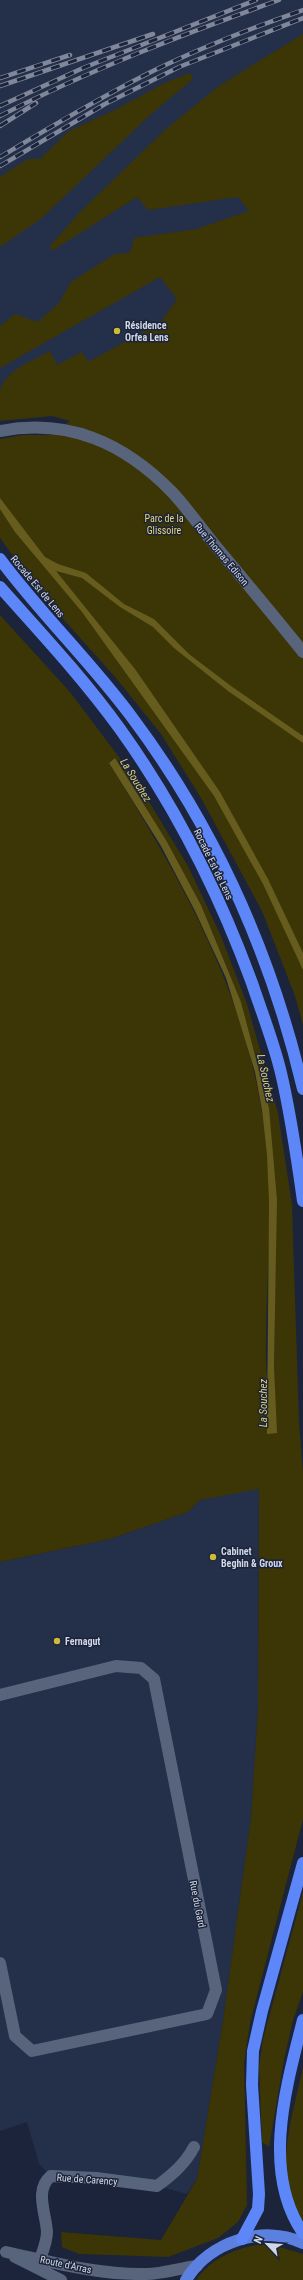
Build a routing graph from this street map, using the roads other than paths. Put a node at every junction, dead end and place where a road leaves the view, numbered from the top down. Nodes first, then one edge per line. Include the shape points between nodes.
1 (0, 431) edge
2 (0, 559) edge
3 (0, 587) edge
4 (303, 652) edge
5 (303, 1089) edge
6 (303, 1201) edge
7 (0, 1695) edge
8 (303, 1863) edge
9 (0, 1962) edge
10 (303, 2020) edge
11 (194, 2147) dead end
12 (303, 2233) edge
13 (242, 2238) junction
14 (303, 2243) edge
15 (3, 2250) edge
16 (40, 2259) junction
17 (197, 2266) junction
18 (61, 2280) edge
19 (186, 2280) edge

1 - 4 street, Rue Thomas Edison via 41,426 63,429 114,446 134,459 173,493
2 - 5 highway, Rocade Est de Lens via 131,716 164,762 198,820 247,914 266,962 290,1034
3 - 6 highway, Rocade Est de Lens via 89,689 120,729 184,829 236,941 264,1017 281,1072 296,1147
7 - 9 street, Rue du Gard via 116,1666 141,1668 154,1679 216,1990 207,2014 32,2051 15,2036
8 - 13 highway via 253,2051 252,2085 259,2194 258,2209
10 - 12 highway via 280,2131 279,2158 284,2193
11 - 16 street, Rue de Carency via 189,2157 172,2175 156,2186 96,2178 51,2176 44,2181 41,2189 47,2233
13 - 14 highway via 271,2236
13 - 17 highway via 220,2248
15 - 16 street, Route d'Arras
15 - 18 street, Route d'Arras
16 - 17 street, Route d'Arras via 85,2270 117,2273 147,2274
17 - 19 highway

